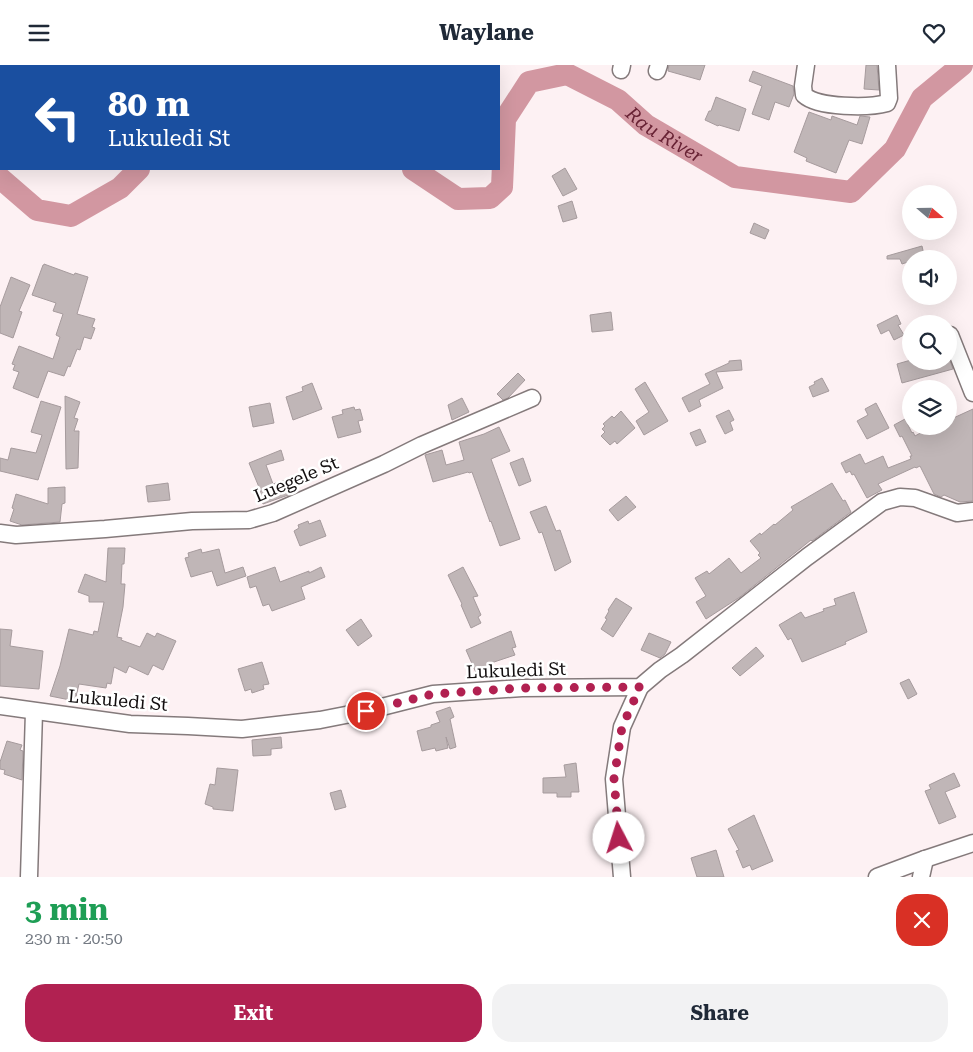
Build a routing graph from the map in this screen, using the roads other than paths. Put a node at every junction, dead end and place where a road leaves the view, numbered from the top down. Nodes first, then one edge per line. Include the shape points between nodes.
1 (806, 65) edge
2 (887, 65) edge
3 (957, 353) edge
4 (973, 393) edge
5 (532, 398) dead end
6 (973, 511) edge
7 (0, 533) edge
8 (640, 687) junction
9 (0, 706) edge
10 (34, 711) junction
11 (973, 843) edge
12 (925, 859) junction
13 (29, 877) edge
14 (622, 877) edge
15 (877, 877) edge
16 (921, 877) edge

1 - 2 street via 803,86 808,99 856,106 887,103
3 - 4 street
5 - 7 street, Luegele St via 274,513 249,520 192,521 16,535
6 - 8 street via 957,513 914,498 900,497 882,502
8 - 10 street, Lukuledi St via 522,688 433,694 320,720 242,729 130,724
8 - 14 street via 622,727 614,779
9 - 10 street, Lukuledi St
10 - 13 street
11 - 12 street
12 - 15 street
12 - 16 street

